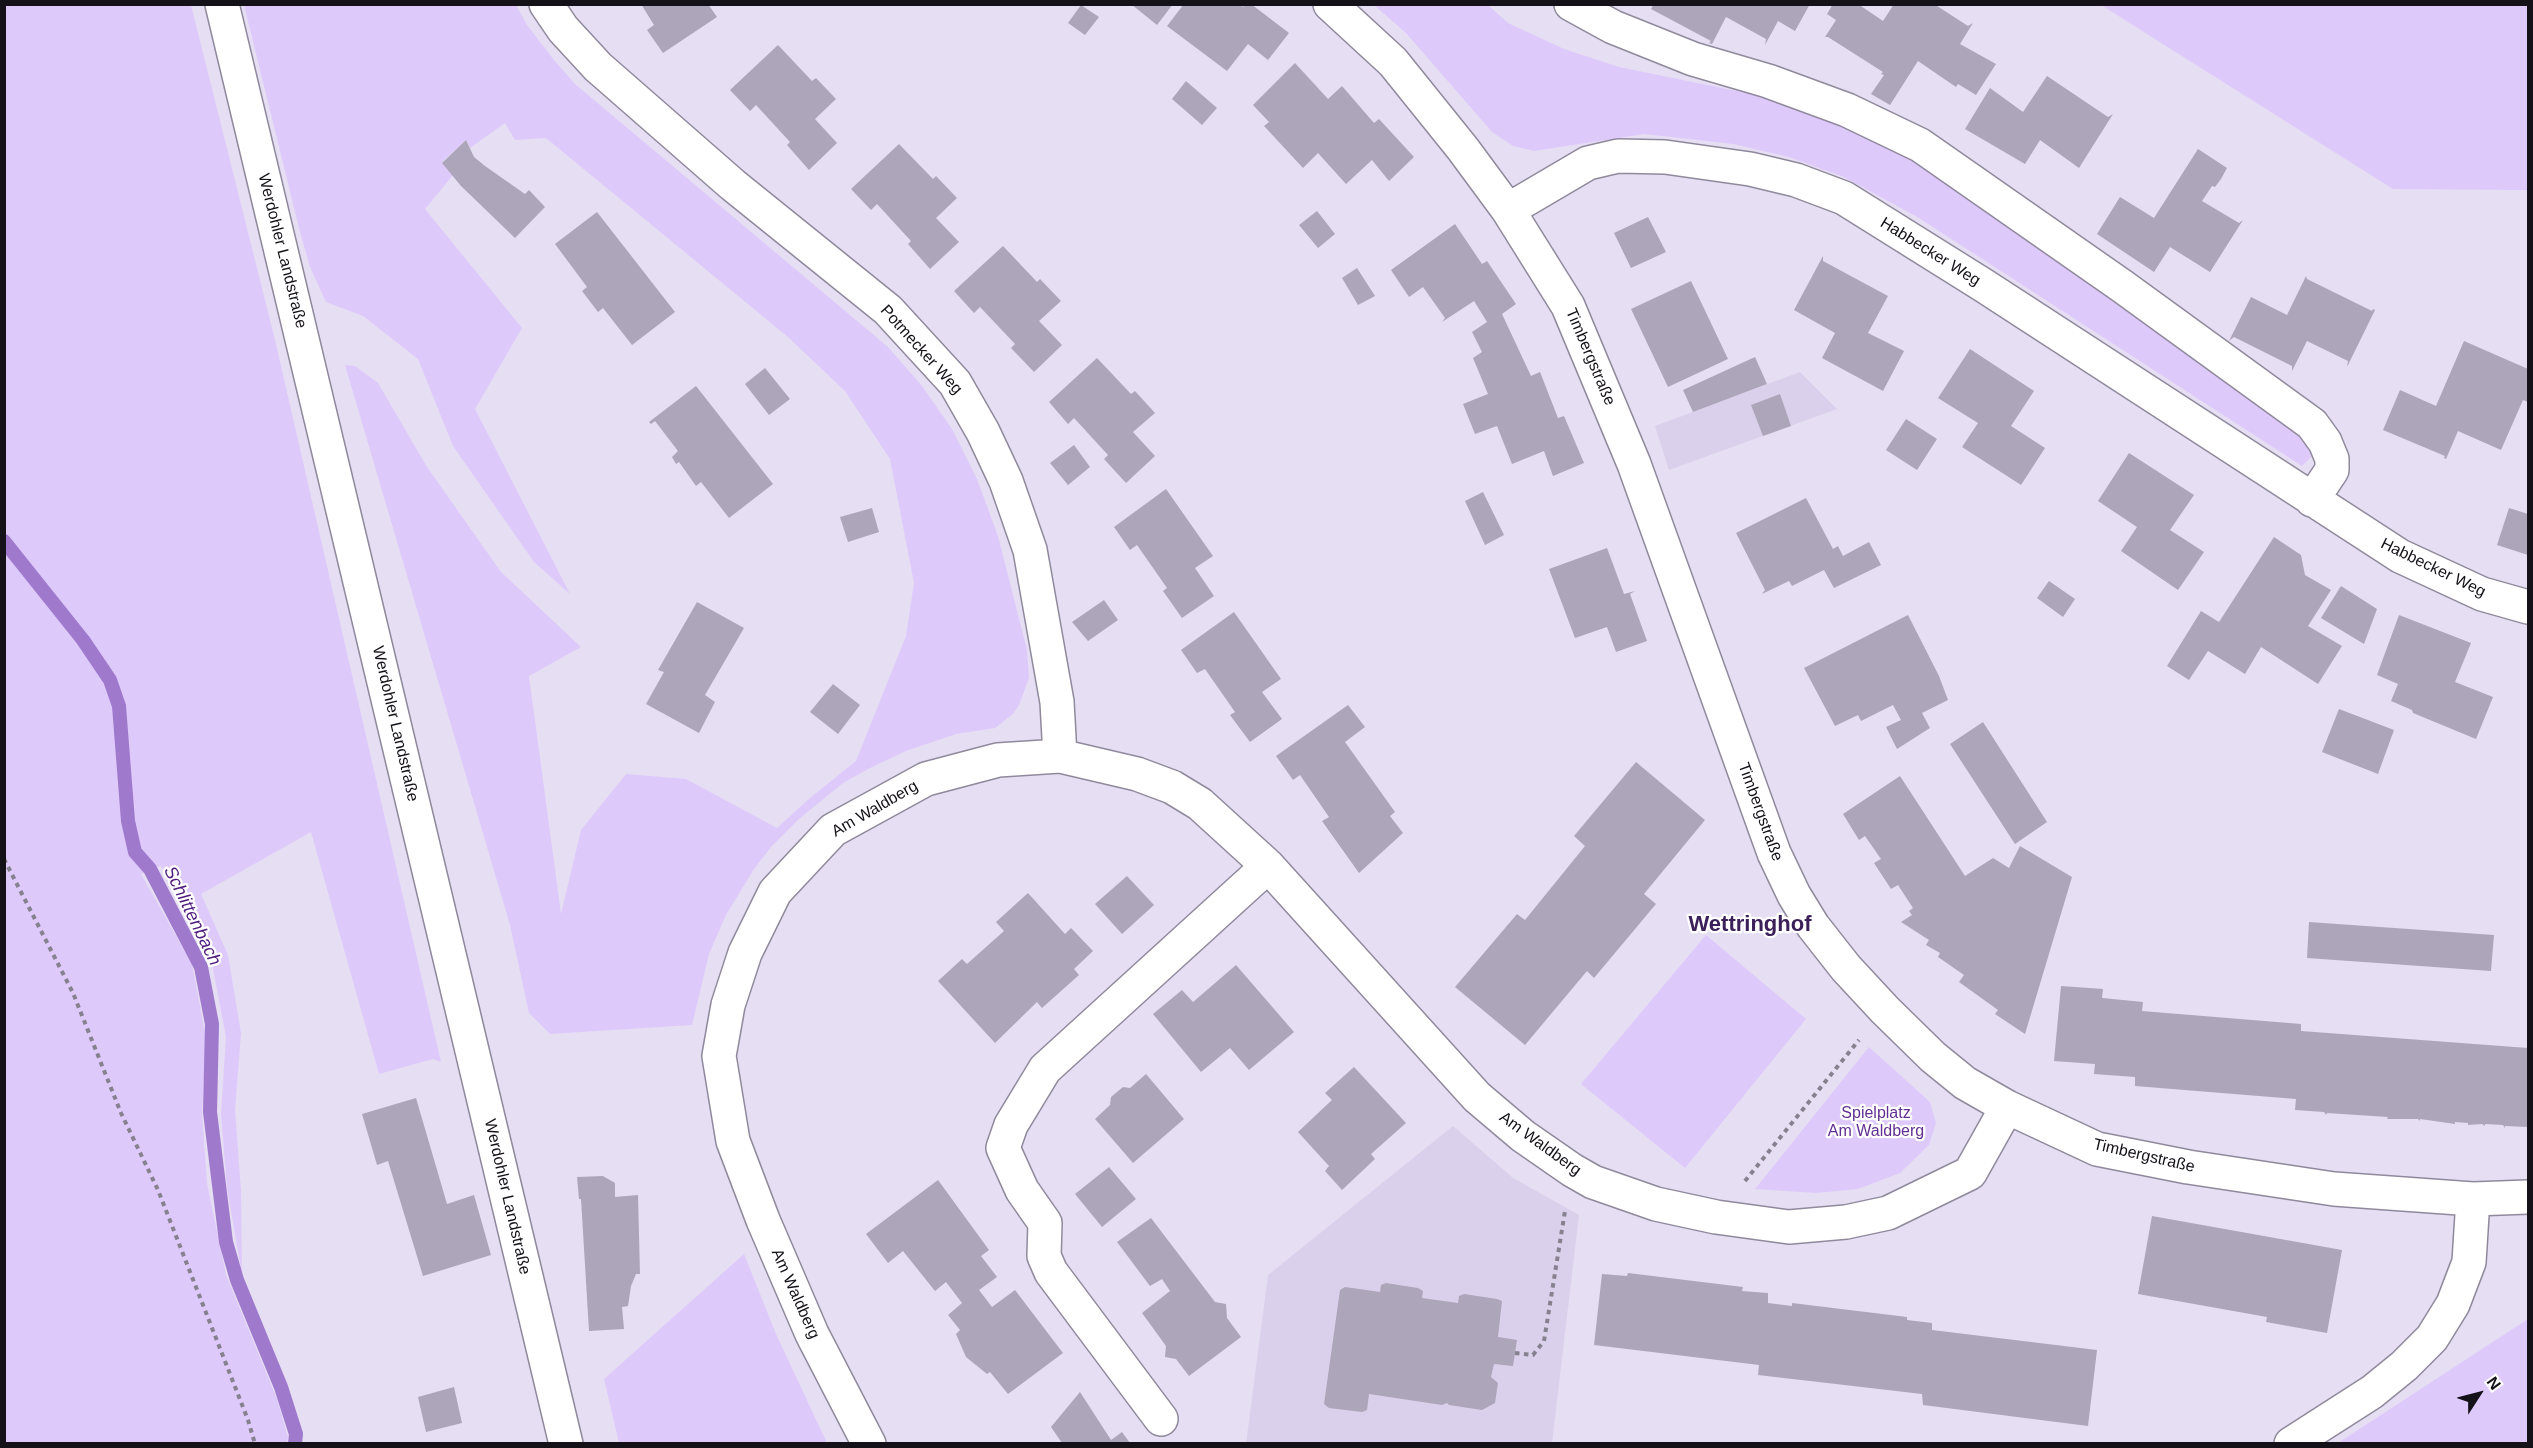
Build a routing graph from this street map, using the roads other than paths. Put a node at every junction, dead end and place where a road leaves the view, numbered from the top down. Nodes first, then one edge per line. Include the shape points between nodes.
1 (222, 4) edge
2 (546, 4) edge
3 (1330, 4) edge
4 (1571, 4) edge
5 (1508, 210) junction
6 (2312, 500) junction
7 (2529, 607) edge
8 (1060, 756) junction
9 (1268, 866) junction
10 (2007, 1107) junction
11 (2529, 1197) edge
12 (2473, 1199) junction
13 (1161, 1419) dead end
14 (566, 1443) edge
15 (869, 1443) edge
16 (2291, 1443) edge

1 - 14 street, Werdohler Landstraße
2 - 8 street, Potmecker Weg via 598,67 733,185 888,310 955,383 1006,481 1030,550 1058,702
3 - 5 street, Timbergstraße via 1393,62
4 - 6 street via 1613,27 1693,59 1847,110 1920,145 2312,424 2332,459 2332,470
5 - 6 street, Habbecker Weg via 1588,163 1618,156 1665,157 1796,180 1844,198
5 - 10 street, Timbergstraße via 1569,306 1634,464 1774,853 1794,895 1846,968 1885,1010 1965,1083
6 - 7 street, Habbecker Weg via 2400,556 2482,594
8 - 9 street, Am Waldberg via 1137,774 1172,787 1200,804
8 - 15 street, Am Waldberg via 998,760 926,779 833,830 775,892 745,953 728,1005 719,1056 733,1142 794,1294
9 - 10 street, Am Waldberg via 1477,1097 1572,1170 1593,1182 1656,1204 1789,1227 1846,1222 1888,1213 1970,1173
9 - 13 street via 1045,1069 1011,1125 1003,1148 1022,1190 1045,1223 1044,1256 1051,1272
10 - 12 street, Timbergstraße via 2097,1149 2188,1167 2334,1189
11 - 12 street, Timbergstraße
12 - 16 street via 2469,1262 2453,1304 2432,1338 2372,1392

